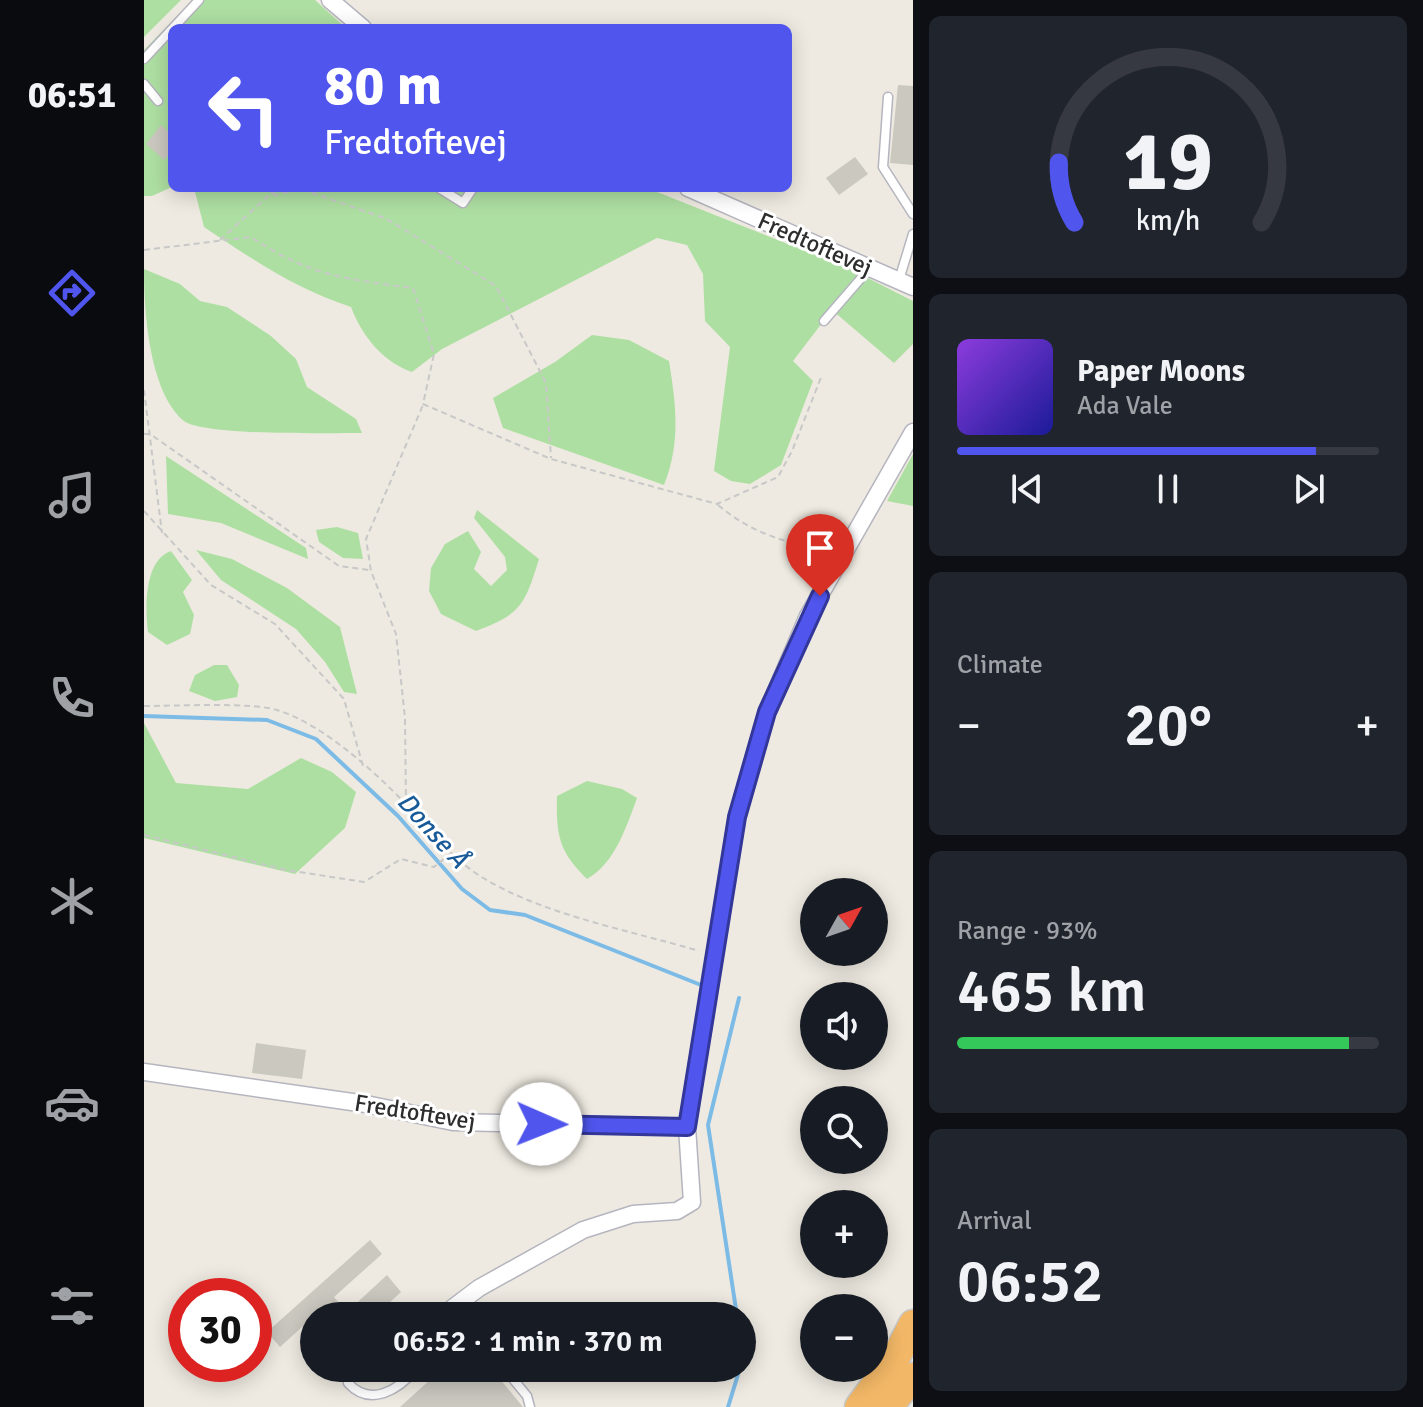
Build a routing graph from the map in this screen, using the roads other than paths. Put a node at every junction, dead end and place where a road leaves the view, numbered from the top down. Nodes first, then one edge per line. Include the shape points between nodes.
1 (199, 0) edge
2 (330, 0) edge
3 (176, 24) edge
4 (358, 24) edge
5 (168, 32) edge
6 (144, 59) edge
7 (144, 84) edge
8 (888, 97) dead end
9 (158, 101) dead end
10 (445, 192) edge
11 (470, 192) edge
12 (697, 192) edge
13 (913, 214) edge
14 (913, 234) edge
15 (869, 269) junction
16 (906, 284) edge
17 (824, 321) dead end
18 (913, 432) edge
19 (144, 1072) edge
20 (687, 1127) junction
21 (464, 1302) edge
22 (913, 1324) edge
23 (913, 1377) edge
24 (348, 1382) edge
25 (404, 1382) edge
26 (516, 1382) edge
27 (377, 1405) edge
28 (530, 1407) edge
29 (859, 1407) edge
30 (888, 1407) edge

1 - 3 lane
2 - 4 street
5 - 6 lane
7 - 9 lane
8 - 13 lane via 883,167
10 - 11 lane via 463,203
12 - 15 street, Fredtoftevej
14 - 16 lane, Fredtoftevej
15 - 16 street, Fredtoftevej
15 - 17 lane
18 - 20 street via 808,616 767,712 737,817
19 - 20 street, Fredtoftevej via 453,1122
20 - 21 street via 692,1202 677,1211 633,1214 583,1230 479,1288
22 - 29 highway
23 - 30 highway
24 - 27 lane via 354,1394
25 - 27 lane
26 - 28 lane

